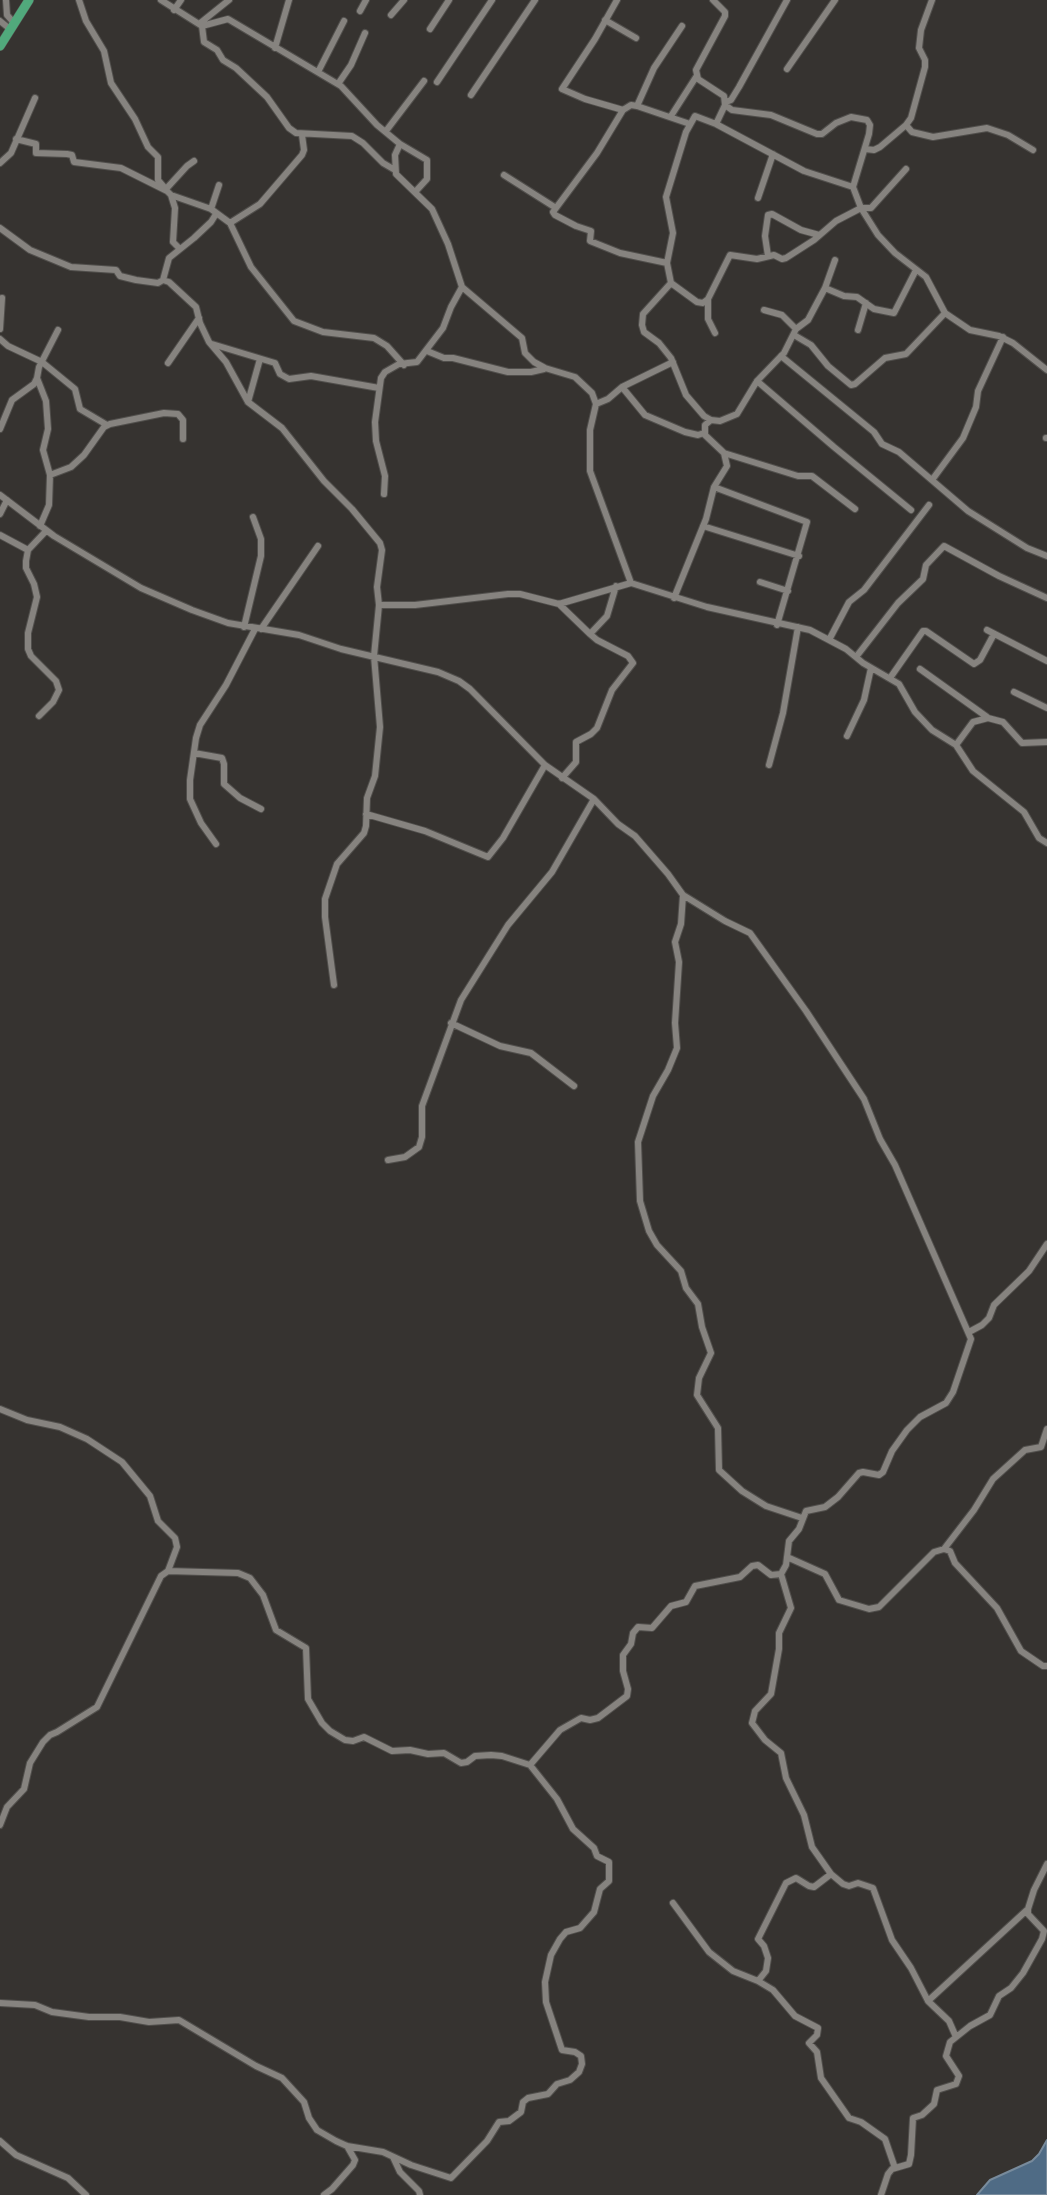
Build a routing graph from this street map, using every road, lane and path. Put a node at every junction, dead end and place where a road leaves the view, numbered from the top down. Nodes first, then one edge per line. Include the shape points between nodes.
1 (6, 0) edge
2 (29, 0) edge
3 (79, 0) edge
4 (161, 0) edge
5 (181, 0) edge
6 (229, 0) edge
7 (289, 0) edge
8 (366, 0) edge
9 (404, 0) edge
10 (449, 0) edge
11 (492, 0) edge
12 (535, 0) edge
13 (617, 0) edge
14 (713, 0) edge
15 (787, 0) edge
16 (835, 0) edge
17 (932, 0) edge
18 (174, 10) junction
19 (360, 11) dead end
20 (391, 15) dead end
21 (605, 20) junction
22 (0, 21) edge
23 (344, 21) dead end
24 (200, 25) junction
25 (12, 26) junction
26 (682, 26) dead end
27 (430, 29) dead end
28 (365, 33) dead end
29 (636, 38) dead end
30 (0, 46) edge
31 (275, 48) junction
32 (787, 69) dead end
33 (318, 72) junction
34 (696, 77) junction
35 (424, 81) dead end
36 (437, 82) dead end
37 (338, 84) junction
38 (471, 95) dead end
39 (35, 98) dead end
40 (726, 104) junction
41 (637, 106) junction
42 (623, 110) junction
43 (671, 116) junction
44 (690, 124) junction
45 (716, 124) junction
46 (906, 125) junction
47 (386, 131) junction
48 (302, 135) junction
49 (16, 139) junction
50 (400, 144) junction
51 (865, 149) junction
52 (1033, 150) dead end
53 (773, 154) junction
54 (194, 161) dead end
55 (0, 163) edge
56 (906, 169) dead end
57 (395, 170) junction
58 (504, 175) dead end
59 (219, 185) dead end
60 (853, 187) junction
61 (416, 191) junction
62 (168, 192) junction
63 (758, 198) dead end
64 (556, 208) junction
65 (861, 208) junction
66 (214, 211) junction
67 (230, 223) junction
68 (0, 228) edge
69 (819, 235) junction
70 (179, 248) junction
71 (768, 256) junction
72 (835, 260) dead end
73 (667, 263) junction
74 (916, 270) junction
75 (163, 279) junction
76 (671, 284) junction
77 (462, 286) junction
78 (825, 288) junction
79 (2, 298) dead end
80 (708, 299) junction
81 (866, 303) junction
82 (764, 310) dead end
83 (945, 313) junction
84 (199, 318) junction
85 (0, 330) edge
86 (58, 330) dead end
87 (858, 330) dead end
88 (795, 332) junction
89 (715, 333) dead end
90 (1003, 337) junction
91 (0, 339) edge
92 (209, 342) junction
93 (427, 351) junction
94 (781, 356) junction
95 (260, 359) junction
96 (42, 362) junction
97 (673, 362) junction
98 (168, 363) dead end
99 (404, 365) junction
100 (545, 368) junction
101 (1047, 370) edge
102 (37, 378) junction
103 (757, 381) junction
104 (622, 387) junction
105 (379, 388) junction
106 (248, 402) junction
107 (596, 404) junction
108 (708, 422) junction
109 (107, 425) junction
110 (0, 429) edge
111 (705, 433) junction
112 (183, 439) dead end
113 (724, 453) junction
114 (50, 475) junction
115 (932, 480) junction
116 (714, 486) junction
117 (384, 494) dead end
118 (0, 495) edge
119 (7, 500) junction
120 (929, 505) dead end
121 (855, 509) dead end
122 (911, 510) dead end
123 (0, 514) edge
124 (253, 517) dead end
125 (703, 526) junction
126 (43, 528) junction
127 (0, 535) edge
128 (318, 546) dead end
129 (28, 550) junction
130 (799, 556) junction
131 (1047, 556) edge
132 (760, 582) dead end
133 (631, 583) junction
134 (616, 586) junction
135 (788, 592) junction
136 (674, 598) junction
137 (1047, 598) edge
138 (559, 604) junction
139 (379, 605) junction
140 (777, 625) junction
141 (244, 627) junction
142 (798, 627) junction
143 (258, 629) junction
144 (987, 630) dead end
145 (590, 634) junction
146 (994, 634) junction
147 (829, 640) junction
148 (374, 656) junction
149 (856, 657) junction
150 (1047, 661) edge
151 (872, 668) junction
152 (920, 669) dead end
153 (890, 678) junction
154 (1014, 692) dead end
155 (1047, 708) edge
156 (39, 716) dead end
157 (988, 718) junction
158 (847, 736) dead end
159 (1047, 742) edge
160 (956, 745) junction
161 (194, 752) junction
162 (545, 765) junction
163 (769, 765) dead end
164 (562, 778) junction
165 (594, 799) junction
166 (261, 809) dead end
167 (366, 814) junction
168 (216, 844) dead end
169 (1047, 844) edge
170 (683, 895) junction
171 (334, 985) dead end
172 (451, 1023) junction
173 (574, 1086) dead end
174 (388, 1160) dead end
175 (1047, 1244) edge
176 (969, 1332) junction
177 (0, 1409) edge
178 (1047, 1429) edge
179 (802, 1518) junction
180 (944, 1549) junction
181 (787, 1557) junction
182 (167, 1571) junction
183 (781, 1574) junction
184 (1047, 1666) edge
185 (530, 1765) junction
186 (0, 1825) edge
187 (1047, 1864) edge
188 (831, 1874) junction
189 (673, 1903) dead end
190 (1028, 1909) junction
191 (1047, 1922) edge
192 (1044, 1931) junction
193 (758, 1981) junction
194 (928, 2001) junction
195 (0, 2003) edge
196 (956, 2037) junction
197 (0, 2141) edge
198 (347, 2146) junction
199 (394, 2157) junction
200 (895, 2168) junction
201 (86, 2195) edge
202 (324, 2195) edge
203 (420, 2195) edge
204 (881, 2195) edge

1 - 25 street
2 - 25 highway
3 - 62 street via 104,51 112,85 158,157 158,180
4 - 18 street
5 - 18 street
6 - 24 street
7 - 31 street
8 - 19 street
9 - 20 street
10 - 27 street
11 - 36 street
12 - 38 street
13 - 21 street
14 - 34 street via 725,16
15 - 40 street
16 - 32 street
17 - 46 street via 920,34 925,67
18 - 24 street
21 - 29 street
21 - 42 street via 562,90
22 - 25 street
23 - 33 street
24 - 31 street via 228,19
24 - 48 street via 204,42 267,97 289,128
25 - 30 highway
26 - 41 street via 654,68
28 - 37 street
31 - 33 street
33 - 37 street
34 - 40 street via 724,96
34 - 43 street
35 - 47 street
37 - 47 street
39 - 49 street
40 - 45 street
40 - 51 street via 738,112 777,117 820,134 845,118 863,118 870,125
41 - 42 street
41 - 43 street
42 - 64 street
43 - 44 street
44 - 45 street via 695,116
44 - 73 street via 667,196 673,233
45 - 53 street
46 - 51 street via 880,147
46 - 52 street via 912,132 933,137 987,128
47 - 50 street
48 - 57 street via 352,136
48 - 67 street via 302,155 267,198
49 - 55 street via 10,155
49 - 62 street via 36,145 36,153 72,155 74,162 121,169
50 - 57 street
50 - 61 street via 428,163 427,179
51 - 60 street
53 - 60 street via 816,176
53 - 63 street
54 - 62 street
56 - 65 street via 871,208
57 - 61 street
58 - 64 street
59 - 66 street
60 - 65 street
61 - 77 street via 434,214
62 - 66 street
62 - 70 street via 175,208 173,242
64 - 73 street via 554,215 591,231 590,241
65 - 69 street
65 - 74 street via 885,242
66 - 67 street
66 - 70 street via 211,222
67 - 99 street via 251,267 294,321 323,332 374,338
68 - 75 street via 30,250 71,267 116,270 120,276 158,283
69 - 71 street via 783,259
69 - 71 street via 768,215
70 - 75 street via 169,258
71 - 80 street via 730,255
72 - 78 street
73 - 76 street
74 - 81 street via 896,312
74 - 83 street via 926,277
75 - 84 street via 196,307
76 - 80 street via 697,302
76 - 97 street via 643,314 642,325
77 - 93 street
77 - 100 street via 520,336 525,353
78 - 81 street
78 - 88 street via 808,320
79 - 85 street
80 - 89 street via 708,318
81 - 87 street
82 - 88 street via 782,315
83 - 88 street via 906,354 885,358 851,385
83 - 90 street via 970,330
84 - 92 street
84 - 98 street
86 - 96 street
88 - 94 street
90 - 101 street
90 - 115 street via 963,438
91 - 96 street
92 - 95 street
92 - 106 street
93 - 99 street via 417,362
93 - 100 street via 508,372
94 - 103 street
94 - 115 street via 874,432 882,444
95 - 105 street via 277,364 280,374 289,379 311,376
95 - 106 street
96 - 102 street
96 - 109 street via 75,389 80,409
97 - 104 street
97 - 108 street via 687,396
99 - 105 street via 385,372
100 - 107 street via 575,377 589,389
102 - 110 street via 12,400
102 - 114 street via 47,401 43,450
103 - 108 street via 737,414
103 - 122 street
104 - 107 street
104 - 111 street via 645,415 685,432
105 - 117 street via 376,432
106 - 139 street via 282,428 380,543
107 - 133 street via 590,471
108 - 111 street
109 - 112 street via 179,414
109 - 114 street via 71,467
111 - 113 street
113 - 116 street via 727,466
113 - 121 street via 798,477 812,475
114 - 126 street
115 - 131 street via 968,512
116 - 125 street
116 - 130 street via 807,522
118 - 119 street
119 - 123 street
119 - 126 street
120 - 147 street via 864,590 849,602
124 - 141 street via 261,556
125 - 130 street
125 - 136 street
126 - 129 street
126 - 141 street via 141,588
127 - 129 street
128 - 143 street
129 - 156 street via 26,568 37,597 28,649 59,690
130 - 135 street
132 - 135 street
133 - 134 street
133 - 136 street
134 - 138 street
134 - 145 street via 607,616
135 - 140 street
136 - 140 street
137 - 149 street via 944,546 925,567 923,579
138 - 139 street via 520,594 497,594 415,606
138 - 145 street
139 - 148 street
140 - 142 street
141 - 143 street
142 - 147 street
142 - 163 street via 786,702
143 - 148 street
143 - 161 street via 200,725
144 - 146 street
145 - 164 street via 633,663 612,690 597,728 576,742 576,762
146 - 150 street
146 - 153 street via 974,664 923,631
147 - 149 street
148 - 162 street via 438,671 459,681
148 - 167 street via 380,727
149 - 151 street
151 - 153 street
151 - 158 street via 864,700
152 - 157 street
153 - 160 street via 904,689 915,712 932,730
154 - 155 street
157 - 159 street via 1003,722 1021,743
157 - 160 street via 973,722
160 - 169 street via 973,771 1024,812
161 - 166 street via 222,758 224,784
161 - 168 street via 190,799
162 - 164 street
162 - 167 street via 488,857 417,828
164 - 165 street
165 - 170 street via 642,843
165 - 172 street via 552,873 502,934
167 - 171 street via 363,833 337,864 326,899
170 - 176 street via 750,933 852,1077
170 - 179 street via 676,942 677,1048 653,1096 638,1142 640,1201 649,1231 681,1271 698,1304 711,1353 697,1395 718,1428 719,1470 766,1506
172 - 173 street via 500,1046 531,1053
172 - 174 street via 422,1106 419,1147 405,1157
175 - 176 street via 989,1318
176 - 179 street via 970,1348 946,1403 919,1417 907,1430 883,1472 859,1474 825,1507 806,1511
177 - 182 street via 60,1427 122,1462 150,1496 158,1521 175,1538 177,1547
178 - 180 street via 1041,1447 1025,1450 993,1479
179 - 181 street via 789,1541
180 - 181 street via 934,1552 879,1607 869,1609 839,1600 825,1574
180 - 184 street via 997,1608 1021,1651
181 - 183 street
182 - 185 street via 237,1573 250,1578 263,1595 276,1630 306,1648 308,1699 322,1723 345,1740 363,1737 395,1752 444,1753 461,1763 491,1755
182 - 186 street via 97,1707 43,1742 30,1763 24,1789 7,1807
183 - 185 street via 771,1575 758,1565 740,1577 695,1586 685,1602 671,1605 652,1628 638,1627 623,1655 627,1696 598,1717 581,1718 561,1730
183 - 188 street via 792,1608 779,1633 771,1694 755,1711 752,1723 781,1753 812,1847
185 - 199 street via 573,1829 597,1856 609,1862 609,1881 600,1889 594,1912 580,1928 560,1939 545,1982 546,2002 562,2050 581,2056 579,2073 548,2094 523,2102 521,2112 499,2122 451,2178
187 - 190 street
188 - 193 street via 814,1887 796,1878 786,1883 758,1939 768,1958
188 - 194 street via 849,1886 858,1883 873,1888 892,1940
189 - 193 street via 709,1952 733,1972
190 - 192 street
190 - 194 street
191 - 192 street
192 - 196 street via 1023,1973 999,1996 990,2015
193 - 200 street via 779,1995 795,2016 818,2028 809,2043 817,2052 821,2078 849,2118 885,2139
194 - 196 street via 949,2021
195 - 198 street via 89,2017 179,2020 282,2078 304,2102 317,2130
196 - 200 street via 946,2056 959,2076 956,2084 937,2090 934,2104 913,2118 909,2164
197 - 201 street via 16,2155 68,2178
198 - 199 street
198 - 202 street via 353,2165
199 - 203 street via 400,2172
200 - 204 street

